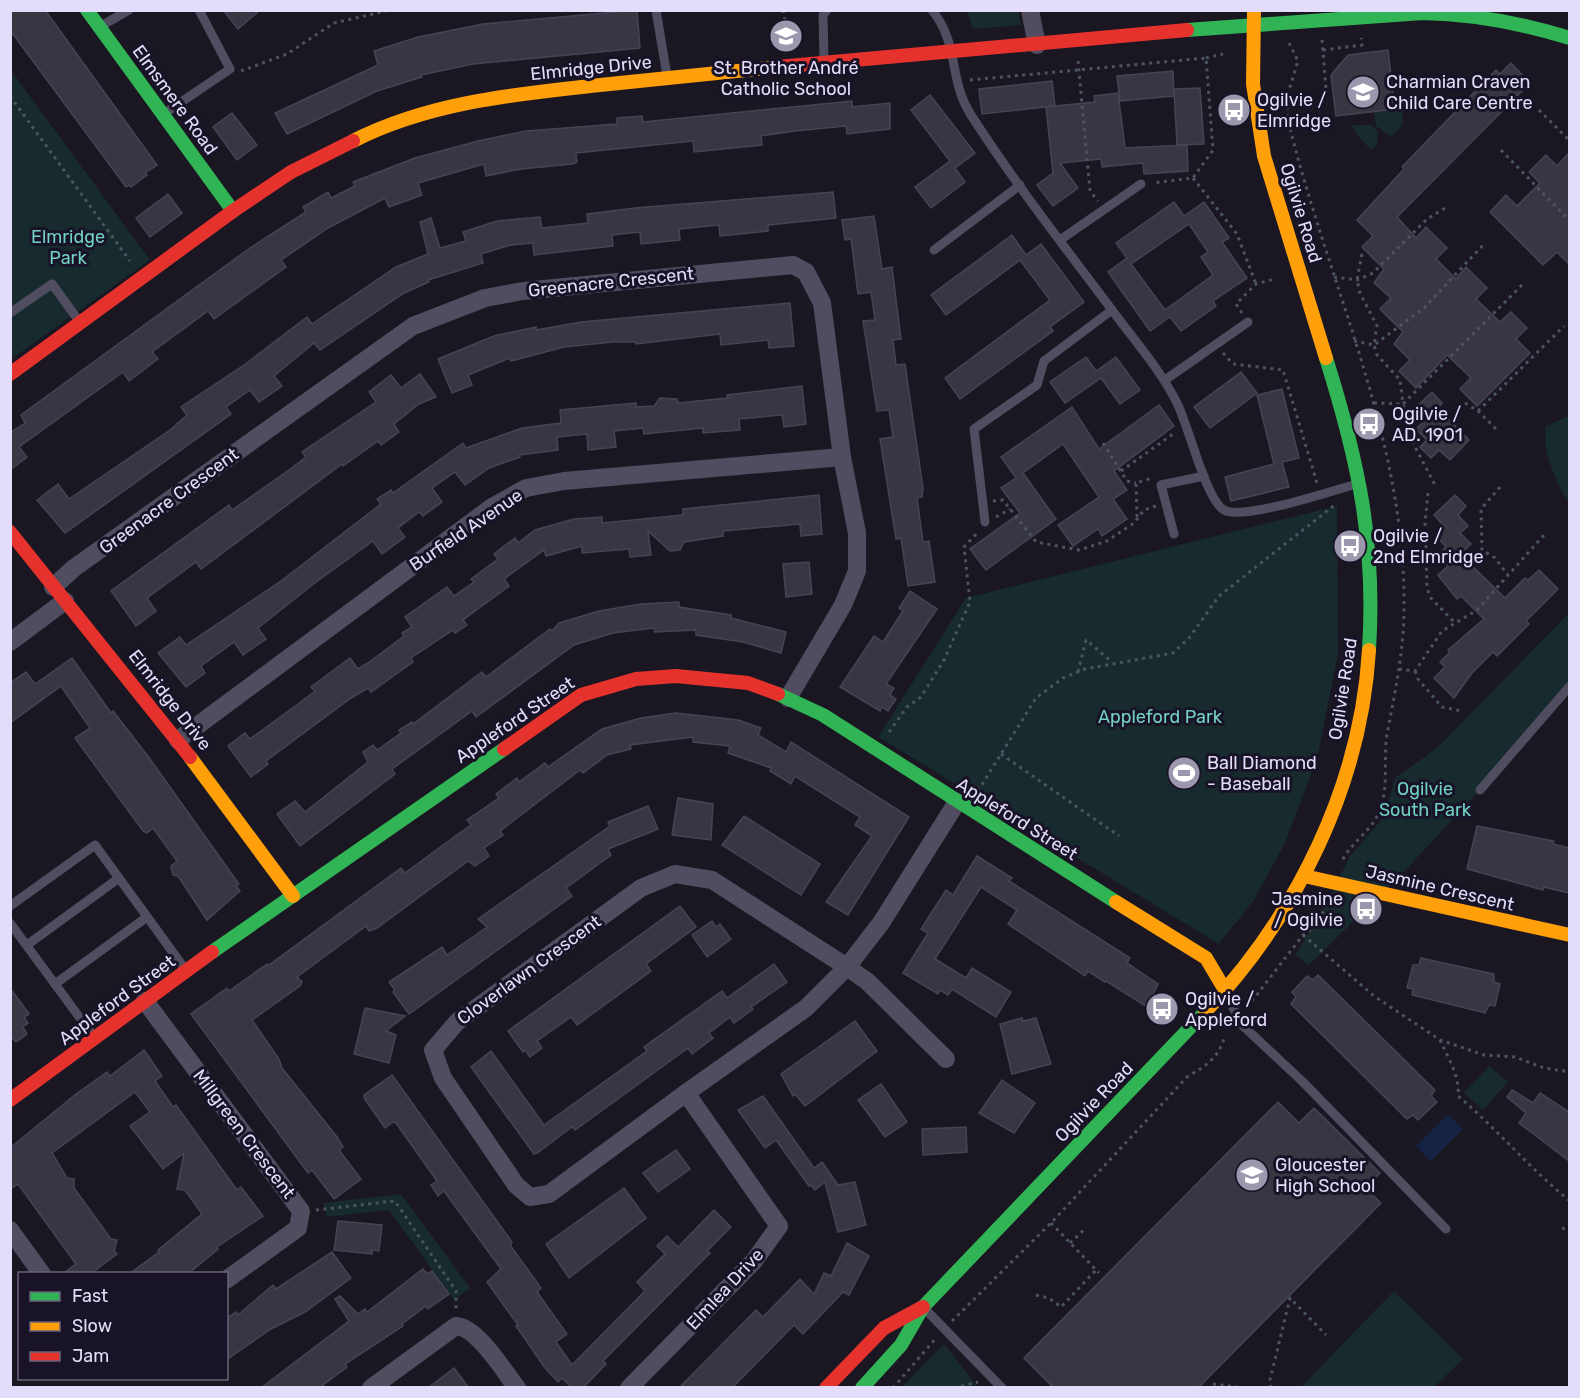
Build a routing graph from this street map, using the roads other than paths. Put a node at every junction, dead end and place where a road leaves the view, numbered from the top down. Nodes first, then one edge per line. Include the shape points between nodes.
1 (87, 10) edge
2 (129, 10) edge
3 (199, 10) edge
4 (656, 10) edge
5 (827, 10) edge
6 (932, 10) edge
7 (1030, 10) edge
8 (1254, 10) edge
9 (1253, 25) junction
10 (99, 27) junction
11 (1569, 38) edge
12 (1037, 45) junction
13 (952, 51) junction
14 (824, 63) junction
15 (667, 79) junction
16 (164, 114) junction
17 (1141, 184) road end
18 (1020, 185) junction
19 (233, 211) junction
20 (1060, 240) junction
21 (934, 250) dead end
22 (1112, 310) junction
23 (10, 313) edge
24 (1248, 322) road end
25 (80, 323) junction
26 (10, 374) edge
27 (1165, 380) junction
28 (842, 457) junction
29 (1204, 476) junction
30 (1360, 483) junction
31 (988, 522) road end
32 (10, 532) edge
33 (1174, 534) dead end
34 (53, 586) junction
35 (65, 602) junction
36 (10, 642) edge
37 (1569, 686) edge
38 (788, 698) junction
39 (178, 740) junction
40 (1480, 790) dead end
41 (962, 805) junction
42 (1304, 876) junction
43 (119, 878) junction
44 (293, 896) junction
45 (10, 906) edge
46 (147, 916) junction
47 (10, 923) edge
48 (1569, 935) edge
49 (27, 945) junction
50 (847, 968) junction
51 (186, 971) junction
52 (55, 984) junction
53 (1225, 990) junction
54 (145, 1001) junction
55 (95, 1038) junction
56 (946, 1059) dead end
57 (686, 1093) junction
58 (10, 1100) edge
59 (1446, 1229) dead end
60 (10, 1230) edge
61 (41, 1272) edge
62 (228, 1279) edge
63 (923, 1307) junction
64 (371, 1388) edge
65 (517, 1388) edge
66 (629, 1388) edge
67 (826, 1388) edge
68 (862, 1388) edge
69 (1002, 1388) edge

1 - 10 street, Elmsmere Road
2 - 10 lane
3 - 16 lane via 230,69
4 - 15 lane
5 - 14 lane via 823,15
6 - 13 lane via 949,35
7 - 12 street
8 - 9 street, Ogilvie Road
9 - 11 street via 1460,14 1523,20
9 - 12 street, Elmridge Drive
9 - 30 street, Ogilvie Road via 1253,93 1266,158
10 - 16 street, Elmsmere Road
12 - 13 street, Elmridge Drive
13 - 14 street, Elmridge Drive
13 - 18 lane via 961,100
14 - 15 street, Elmridge Drive
15 - 19 street, Elmridge Drive via 512,94 415,116 331,149
16 - 19 street, Elmsmere Road
17 - 20 lane
18 - 20 lane
18 - 21 lane
19 - 25 street, Elmridge Drive
20 - 22 lane
22 - 27 lane
22 - 31 lane via 1044,361 1037,385 974,429
23 - 25 lane via 52,284
24 - 27 lane
25 - 26 street, Elmridge Drive
27 - 29 lane via 1188,428
28 - 34 street, Greenacre Crescent via 822,303 806,272 793,265 523,291 485,298 413,326
28 - 38 street, Greenacre Crescent via 857,533 857,571 843,605
28 - 39 street, Burfield Avenue via 564,481 526,488 492,507
29 - 30 lane via 1217,504 1234,513 1258,511
29 - 33 lane via 1161,485
30 - 42 street, Ogilvie Road via 1370,546 1369,652 1352,748
32 - 34 street, Elmridge Drive
34 - 35 street, Elmridge Drive
35 - 36 street
35 - 39 street, Elmridge Drive
37 - 40 lane
38 - 41 street, Appleford Street via 823,714
38 - 44 street, Appleford Street via 748,683 676,676 636,679 597,688 581,695
39 - 44 street, Elmridge Drive
41 - 50 street, Cloverlawn Crescent
41 - 53 street, Appleford Street via 1206,958
42 - 48 street, Jasmine Crescent
42 - 53 street, Ogilvie Road via 1274,925
43 - 45 lane via 95,845
43 - 46 lane
43 - 49 lane
44 - 51 street, Appleford Street
46 - 51 lane
46 - 52 lane
47 - 49 lane
49 - 52 lane
50 - 56 street via 868,982
50 - 57 street, Cloverlawn Crescent via 806,1008
50 - 57 street, Cloverlawn Crescent via 712,880 675,874 641,888 456,1022 433,1050 443,1078 516,1185 530,1197 549,1194
51 - 54 street, Appleford Street
52 - 55 lane
53 - 59 lane via 1241,1024
53 - 63 street, Ogilvie Road
54 - 55 street, Appleford Street
54 - 62 street, Millgreen Crescent via 301,1211 298,1228
55 - 58 street, Appleford Street
57 - 66 street, Elmlea Drive via 779,1226 754,1261
60 - 61 street
63 - 67 street, Ogilvie Road via 884,1328
63 - 68 street, Ogilvie Road via 901,1345
63 - 69 lane
64 - 65 street via 456,1326 465,1326 479,1339

